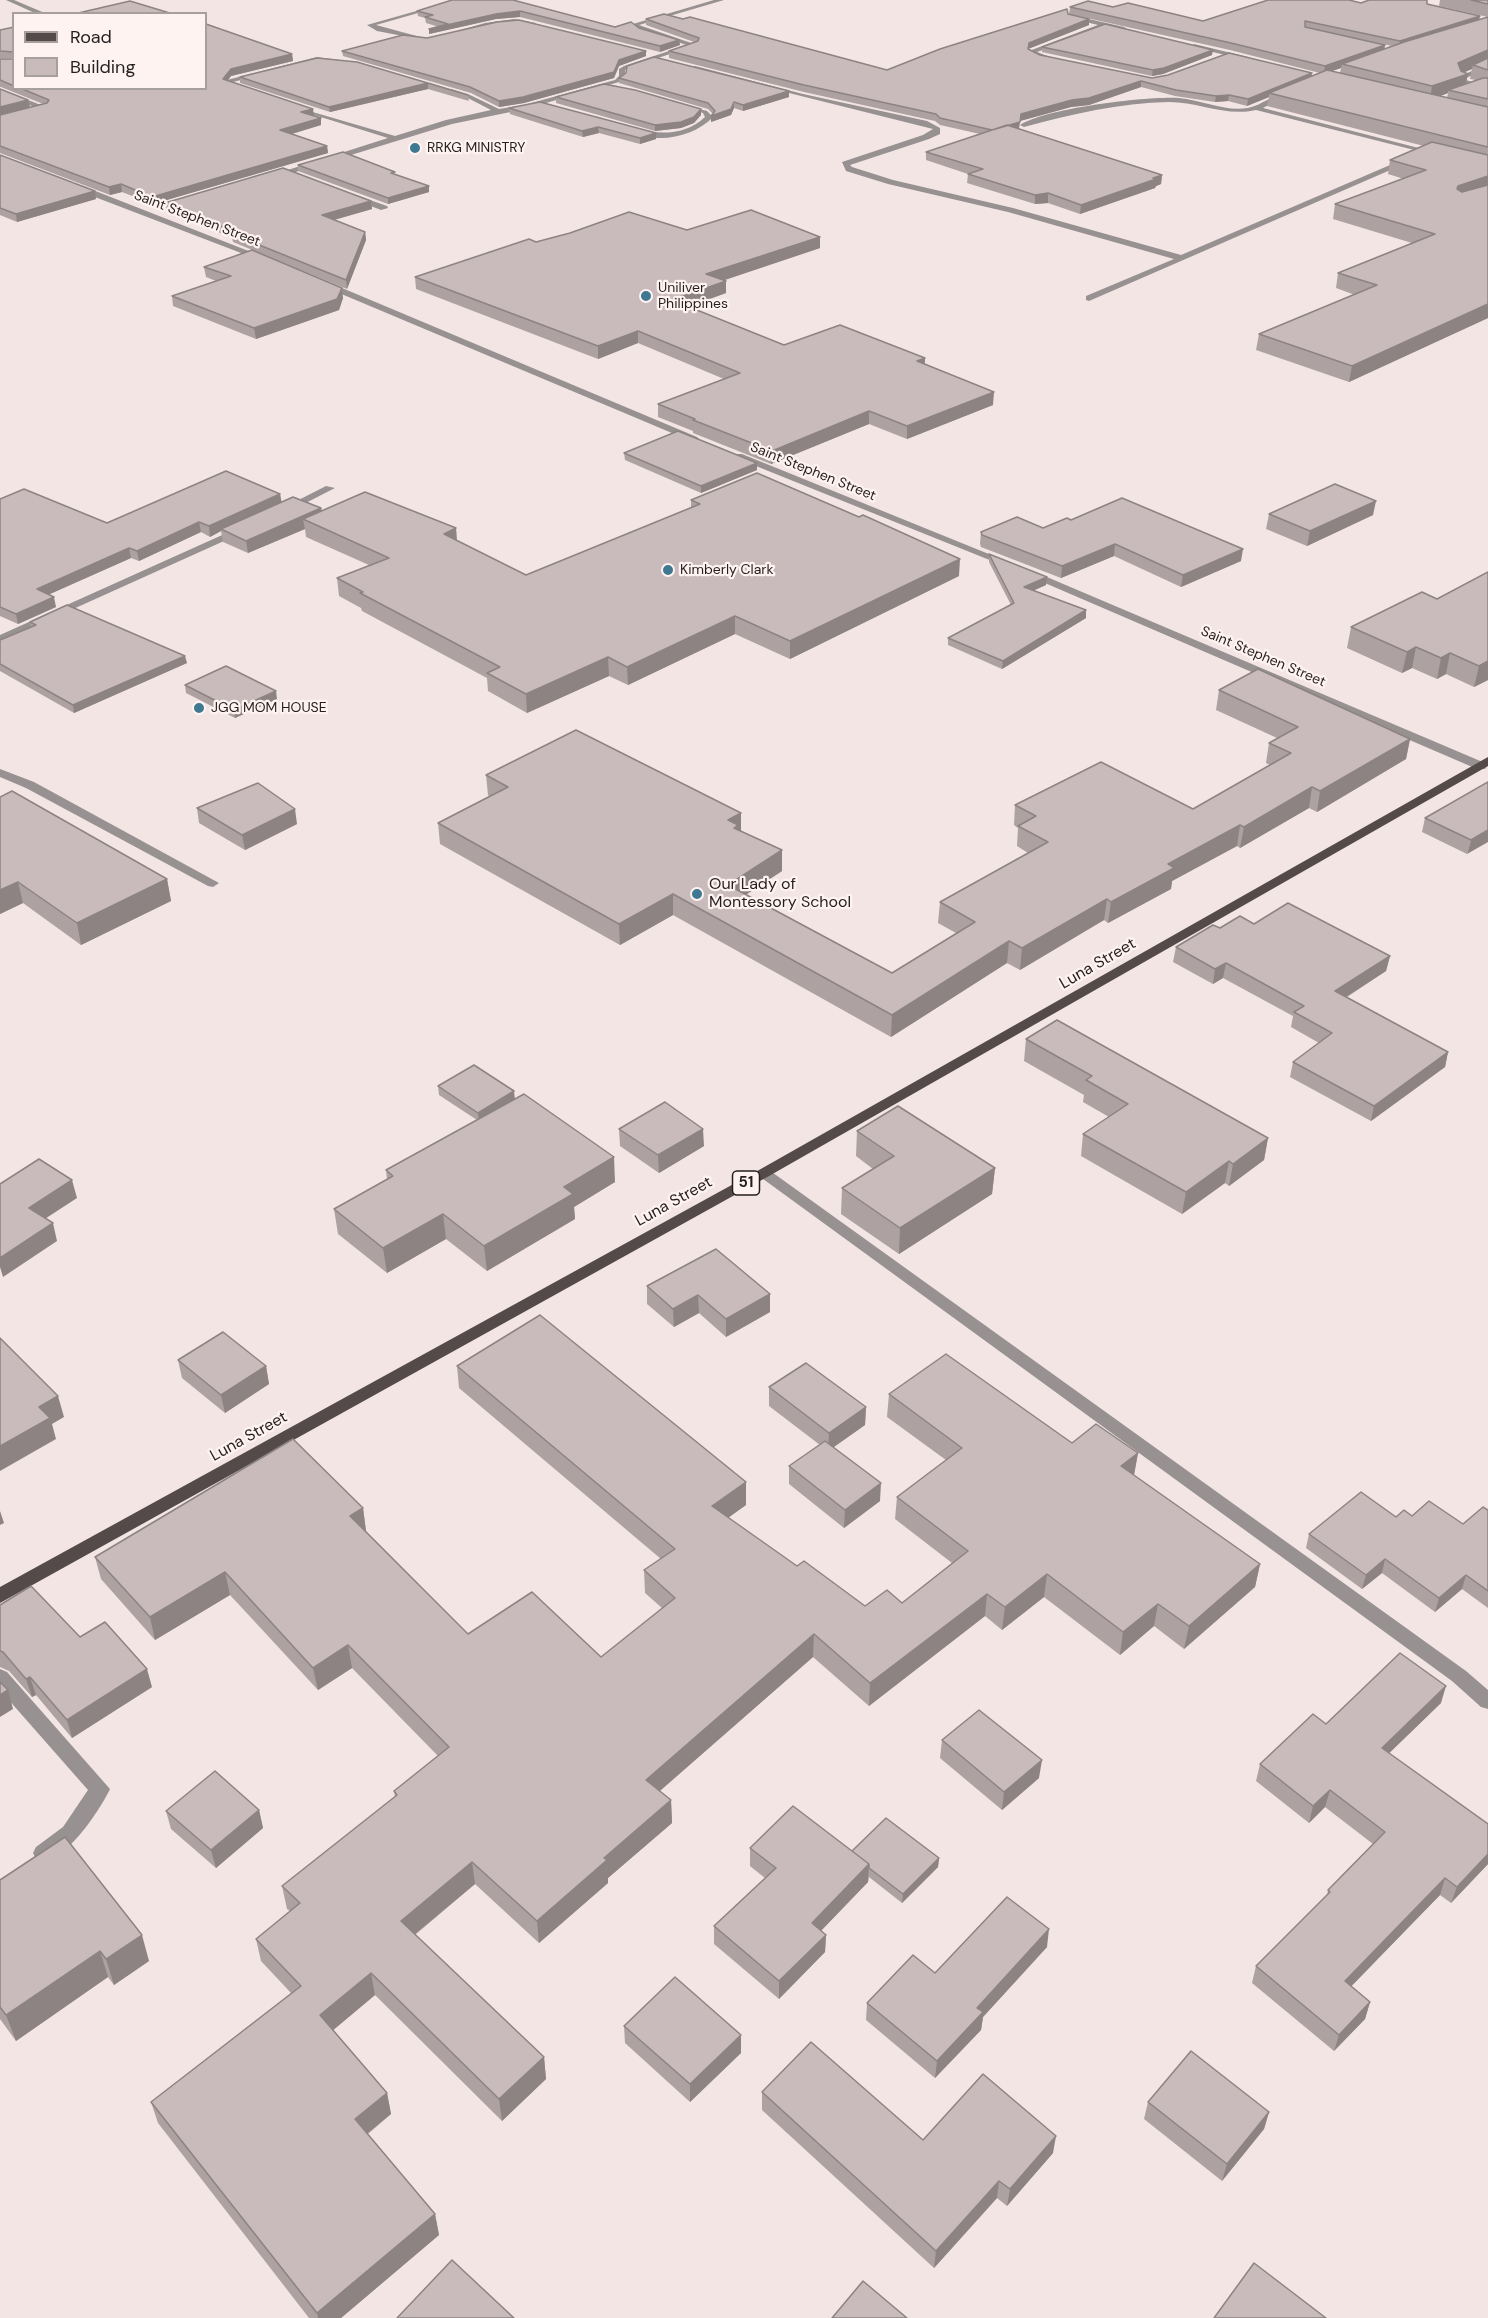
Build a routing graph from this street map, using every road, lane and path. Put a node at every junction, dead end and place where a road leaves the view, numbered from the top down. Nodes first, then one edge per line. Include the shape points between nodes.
1 (9, 0) edge
2 (721, 0) edge
3 (447, 4) edge
4 (39, 12) edge
5 (1070, 16) edge
6 (1106, 25) junction
7 (546, 27) edge
8 (1128, 30) edge
9 (444, 35) edge
10 (433, 37) edge
11 (1185, 44) edge
12 (640, 51) edge
13 (1230, 54) junction
14 (658, 57) junction
15 (1220, 58) edge
16 (1057, 60) edge
17 (1251, 60) edge
18 (676, 63) edge
19 (369, 66) edge
20 (687, 66) edge
21 (1488, 66) edge
22 (603, 85) junction
23 (440, 87) edge
24 (1479, 87) junction
25 (623, 88) edge
26 (1488, 88) edge
27 (0, 91) edge
28 (1290, 91) edge
29 (249, 92) edge
30 (1460, 94) edge
31 (672, 101) edge
32 (540, 102) junction
33 (290, 106) edge
34 (551, 106) edge
35 (1254, 108) junction
36 (497, 111) junction
37 (0, 119) edge
38 (1024, 125) edge
39 (629, 129) edge
40 (394, 138) junction
41 (1429, 152) junction
42 (1449, 156) edge
43 (287, 172) junction
44 (298, 176) edge
45 (265, 178) edge
46 (66, 182) edge
47 (341, 192) edge
48 (384, 208) edge
49 (153, 210) edge
50 (142, 213) junction
51 (1181, 258) junction
52 (279, 265) edge
53 (311, 278) edge
54 (1089, 297) dead end
55 (703, 442) edge
56 (724, 451) edge
57 (330, 488) dead end
58 (277, 513) edge
59 (246, 527) edge
60 (0, 639) edge
61 (1484, 764) edge
62 (0, 773) edge
63 (213, 883) dead end
64 (764, 1173) junction
65 (0, 1596) edge
66 (0, 1677) edge
67 (1488, 1701) edge
68 (26, 1866) edge

1 - 4 street
2 - 14 street via 636,24 642,30 694,45
3 - 10 street via 370,25 412,38
5 - 6 street
6 - 8 street
6 - 16 street via 1031,52
7 - 9 street via 510,21
11 - 13 street
12 - 14 street
13 - 15 street
13 - 17 street
14 - 18 street
14 - 22 street via 627,66 622,69 622,77
19 - 29 street via 318,59 229,81 230,86
20 - 51 street via 936,128 937,132 926,137 845,164 849,169
21 - 24 street via 1460,78
22 - 25 street
22 - 32 street
23 - 36 street
24 - 26 street
24 - 30 street
27 - 37 street via 44,108
28 - 35 street
31 - 39 street via 705,112 709,117 697,127 674,134 655,135
32 - 34 street
32 - 36 street
33 - 40 street
35 - 38 street via 1234,110 1182,100 1157,100 1072,111
35 - 41 street
36 - 40 street
40 - 43 street
41 - 42 street
41 - 51 street
43 - 44 street
43 - 45 street
46 - 50 street, Saint Stephen Street
47 - 48 street
49 - 50 street
50 - 52 street, Saint Stephen Street
51 - 54 street
53 - 55 street
56 - 61 street, Saint Stephen Street via 1080,592
57 - 58 street
59 - 60 street
61 - 64 main road, Luna Street / 51
62 - 63 street via 30,785
64 - 65 main road, Luna Street / 51
64 - 67 street via 1459,1676
66 - 68 street via 100,1789 70,1833

